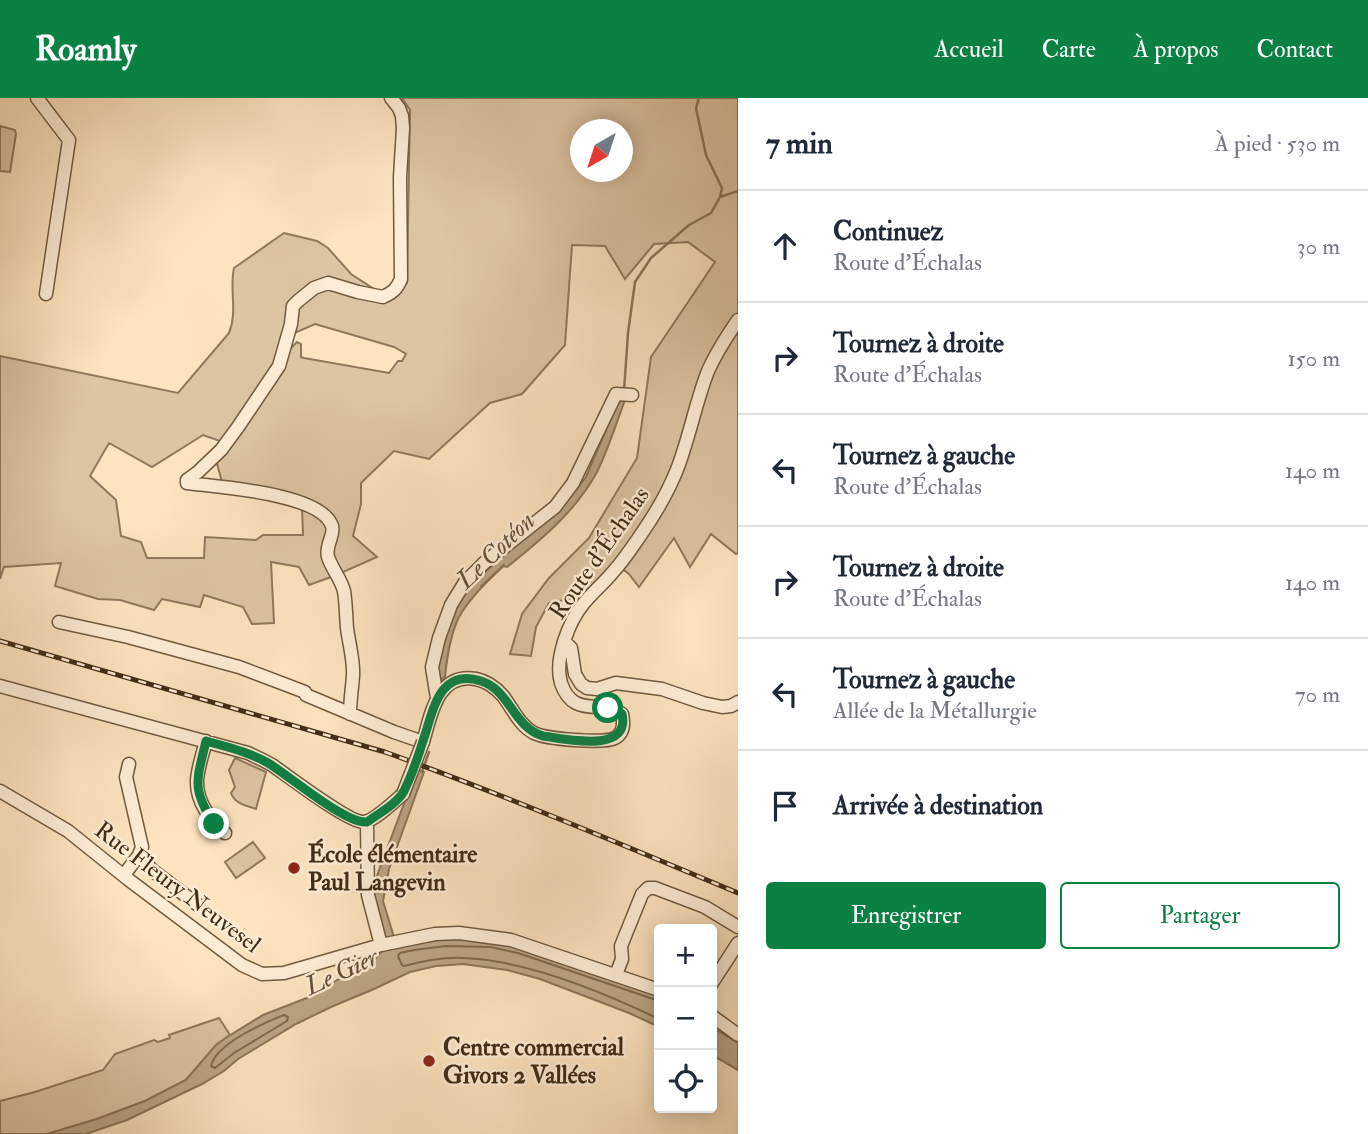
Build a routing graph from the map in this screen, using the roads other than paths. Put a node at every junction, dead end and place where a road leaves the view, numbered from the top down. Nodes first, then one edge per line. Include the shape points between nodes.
1 (37, 98) edge
2 (391, 98) edge
3 (46, 294) dead end
4 (738, 320) edge
5 (632, 395) dead end
6 (59, 622) dead end
7 (565, 641) junction
8 (0, 686) edge
9 (436, 698) junction
10 (738, 702) edge
11 (350, 713) junction
12 (206, 741) junction
13 (423, 742) junction
14 (129, 764) dead end
15 (0, 791) edge
16 (367, 822) junction
17 (225, 833) dead end
18 (139, 855) junction
19 (124, 875) junction
20 (198, 905) dead end
21 (738, 927) edge
22 (738, 943) edge
23 (381, 945) junction
24 (616, 975) junction
25 (717, 975) edge
26 (654, 988) edge
27 (717, 1020) edge
28 (738, 1035) edge

1 - 3 street via 69,140
2 - 11 street via 404,128 398,285 383,297 328,283 298,300 279,366 221,450 187,480 273,494 301,503 332,526 327,551 343,589 352,664
4 - 7 street, Route d'Échalas via 709,370 667,492 642,534 580,609
5 - 9 street via 616,394 573,483 555,507 465,582 439,638 432,667
6 - 11 street via 239,667
7 - 9 street, Route d'Échalas via 561,684 579,706 615,709 622,714 624,723 616,737 599,741 536,734 520,721 500,692 473,679 453,682
7 - 10 street via 571,648 575,674 587,688 616,683 722,707
8 - 12 street
9 - 13 street
11 - 13 street
12 - 16 street via 248,753 355,820
12 - 17 street via 197,780 199,796 214,824
13 - 16 street, bridge via 403,794
14 - 18 street via 126,777 142,847
15 - 19 street, Rue Fleury Neuvesel via 68,831
16 - 23 street via 368,895
18 - 19 street
18 - 20 street
19 - 23 street, Rue Fleury Neuvesel via 242,965 262,974 284,973
21 - 24 street via 705,907 648,888 621,946
22 - 25 street
23 - 24 street, Rue Fleury Neuvesel via 435,934 485,936
24 - 26 street, Rue Fleury Neuvesel
27 - 28 street

